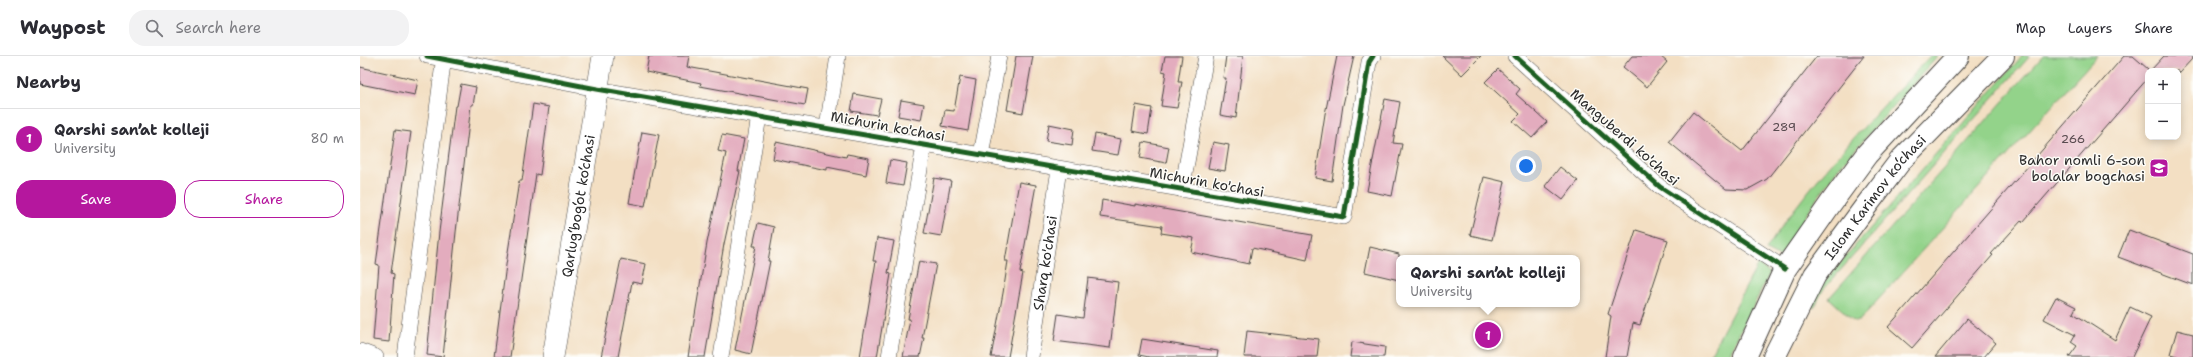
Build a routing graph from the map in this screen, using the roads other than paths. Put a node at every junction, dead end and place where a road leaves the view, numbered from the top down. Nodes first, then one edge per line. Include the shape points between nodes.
1 (427, 56) edge
2 (603, 56) edge
3 (838, 56) edge
4 (999, 56) edge
5 (1206, 56) edge
6 (1373, 56) edge
7 (1515, 56) edge
8 (1958, 56) edge
9 (2003, 56) edge
10 (443, 57) edge
11 (597, 89) junction
12 (759, 116) junction
13 (826, 128) junction
14 (924, 145) junction
15 (981, 155) junction
16 (1059, 169) junction
17 (1182, 190) junction
18 (1785, 269) junction
19 (360, 351) edge
20 (376, 357) edge
21 (405, 357) edge
22 (553, 357) edge
23 (721, 357) edge
24 (889, 357) edge
25 (1031, 357) edge
26 (1745, 357) edge
27 (1774, 357) edge

1 - 10 street, Michurin ko'chasi
2 - 11 main road, Qarlug‘bog‘ot ko‘chasi
3 - 13 street
4 - 15 street
5 - 17 street
6 - 17 street, Michurin ko'chasi via 1369,62 1344,217
7 - 18 street, Manguberdi ko'chasi via 1660,187
8 - 18 main road, Islom Karimov ko‘chasi via 1867,154
9 - 27 main road, Islom Karimov ko‘chasi via 1901,160 1815,275
10 - 11 street, Michurin ko'chasi
10 - 21 street
11 - 12 street, Michurin ko'chasi
11 - 22 main road, Qarlug‘bog‘ot ko‘chasi
12 - 13 street, Michurin ko'chasi
12 - 23 street
13 - 14 street, Michurin ko'chasi
14 - 15 street, Michurin ko'chasi
14 - 24 street
15 - 16 street, Michurin ko'chasi
16 - 17 street, Michurin ko'chasi
16 - 25 street, Sharq ko'chasi
18 - 26 main road, Islom Karimov ko‘chasi
19 - 20 street

